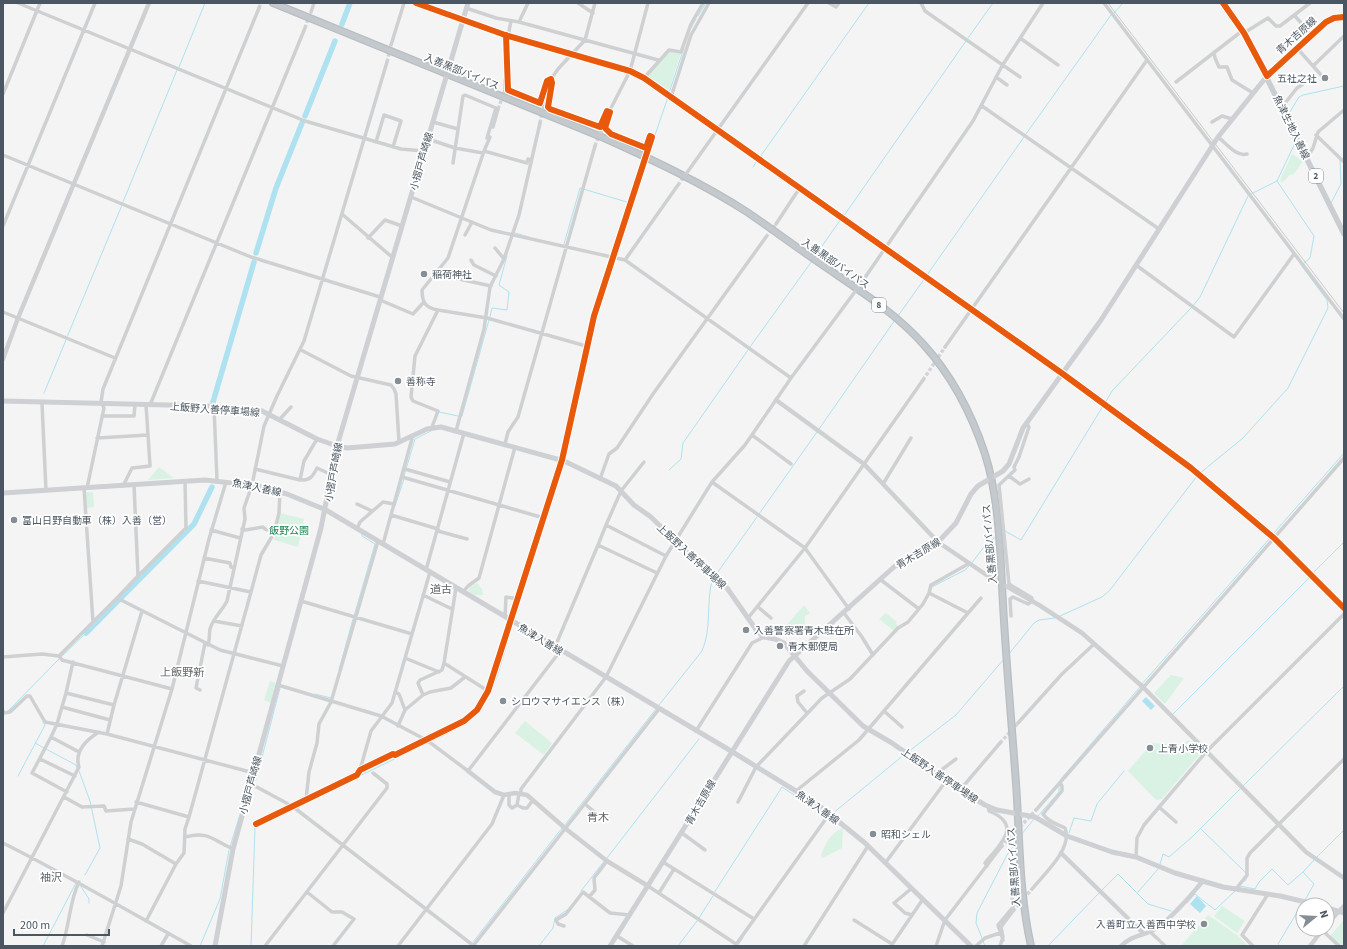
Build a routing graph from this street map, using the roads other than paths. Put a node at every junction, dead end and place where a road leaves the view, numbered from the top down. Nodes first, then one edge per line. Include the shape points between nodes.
1 (18, 3) edge
2 (40, 3) edge
3 (95, 3) edge
4 (149, 3) edge
5 (273, 3) edge
6 (314, 3) edge
7 (404, 3) edge
8 (416, 3) edge
9 (528, 3) edge
10 (578, 3) edge
11 (595, 3) edge
12 (648, 3) edge
13 (704, 3) edge
14 (709, 3) edge
15 (808, 3) edge
16 (829, 3) edge
17 (840, 3) edge
18 (921, 3) edge
19 (1043, 3) edge
20 (1104, 3) edge
21 (1224, 3) edge
22 (1310, 3) edge
23 (467, 6) edge
24 (259, 8) tunnel mouth
25 (37, 11) junction
26 (311, 12) tunnel mouth
27 (593, 13) junction
28 (1294, 15) junction
29 (1344, 17) edge
30 (464, 19) junction
31 (511, 21) junction
32 (519, 22) junction
33 (305, 28) tunnel mouth
34 (84, 29) junction
35 (1244, 32) junction
36 (1312, 35) junction
37 (507, 36) junction
38 (1344, 36) edge
39 (1020, 38) junction
40 (585, 40) junction
41 (391, 45) tunnel mouth
42 (1297, 48) junction
43 (130, 49) junction
44 (1214, 52) junction
45 (634, 53) junction
46 (570, 54) junction
47 (658, 60) junction
48 (1147, 60) junction
49 (387, 62) tunnel mouth
50 (1058, 65) dead end
51 (1002, 66) junction
52 (1313, 66) junction
53 (505, 67) junction
54 (630, 71) junction
55 (447, 74) junction
56 (1321, 75) dead end
57 (1267, 76) junction
58 (996, 77) junction
59 (1020, 77) dead end
60 (644, 78) junction
61 (551, 79) junction
62 (1176, 82) dead end
63 (1303, 84) dead end
64 (1007, 85) dead end
65 (226, 88) junction
66 (505, 90) tunnel mouth
67 (1253, 93) junction
68 (3, 94) edge
69 (671, 97) junction
70 (982, 106) junction
71 (272, 108) junction
72 (543, 108) tunnel mouth
73 (1282, 108) junction
74 (498, 109) tunnel mouth
75 (1344, 110) edge
76 (610, 112) junction
77 (1232, 119) junction
78 (433, 122) junction
79 (1212, 122) dead end
80 (540, 123) tunnel mouth
81 (458, 129) junction
82 (718, 130) junction
83 (600, 132) tunnel mouth
84 (1316, 135) junction
85 (1218, 137) junction
86 (365, 138) junction
87 (489, 139) junction
88 (428, 140) junction
89 (376, 142) junction
90 (595, 146) tunnel mouth
91 (1212, 146) junction
92 (393, 147) junction
93 (455, 148) junction
94 (649, 150) tunnel mouth
95 (424, 151) junction
96 (483, 152) junction
97 (1247, 154) dead end
98 (3, 155) edge
99 (1307, 158) junction
100 (531, 160) junction
101 (1344, 162) edge
102 (453, 163) dead end
103 (28, 165) junction
104 (1071, 168) junction
105 (642, 170) tunnel mouth
106 (686, 174) tunnel mouth
107 (75, 183) junction
108 (678, 185) tunnel mouth
109 (799, 189) junction
110 (411, 197) junction
111 (342, 214) junction
112 (462, 218) junction
113 (472, 222) junction
114 (171, 223) junction
115 (776, 224) tunnel mouth
116 (3, 226) edge
117 (402, 226) junction
118 (1159, 229) junction
119 (1343, 231) edge
120 (511, 234) junction
121 (465, 235) dead end
122 (766, 237) tunnel mouth
123 (368, 238) junction
124 (217, 242) junction
125 (884, 247) junction
126 (495, 248) dead end
127 (565, 248) junction
128 (1294, 254) junction
129 (393, 258) junction
130 (504, 258) junction
131 (612, 258) junction
132 (471, 260) dead end
133 (626, 260) junction
134 (1136, 265) junction
135 (451, 272) dead end
136 (496, 276) junction
137 (322, 278) junction
138 (490, 286) junction
139 (857, 289) junction
140 (380, 298) junction
141 (423, 303) junction
142 (438, 310) junction
143 (972, 310) junction
144 (3, 312) edge
145 (18, 318) junction
146 (487, 318) junction
147 (708, 319) junction
148 (1344, 319) edge
149 (541, 333) junction
150 (586, 346) junction
151 (945, 347) tunnel mouth
152 (300, 350) junction
153 (115, 358) junction
154 (3, 359) edge
155 (1063, 374) junction
156 (357, 378) junction
157 (791, 378) junction
158 (923, 380) tunnel mouth
159 (776, 400) junction
160 (3, 401) edge
161 (42, 402) junction
162 (103, 404) junction
163 (135, 405) junction
164 (148, 405) junction
165 (214, 407) junction
166 (291, 407) dead end
167 (269, 414) junction
168 (102, 416) junction
169 (279, 420) junction
170 (1027, 424) junction
171 (432, 427) junction
172 (456, 431) junction
173 (464, 433) junction
174 (148, 435) junction
175 (413, 435) junction
176 (752, 435) junction
177 (98, 438) junction
178 (910, 438) dead end
179 (317, 439) junction
180 (399, 442) junction
181 (505, 444) junction
182 (337, 446) junction
183 (515, 447) junction
184 (1344, 458) edge
185 (562, 460) junction
186 (644, 462) dead end
187 (791, 464) dead end
188 (864, 464) junction
189 (255, 469) junction
190 (405, 469) junction
191 (332, 475) junction
192 (1008, 476) junction
193 (402, 477) junction
194 (600, 479) junction
195 (990, 479) junction
196 (1029, 479) dead end
197 (217, 480) junction
198 (300, 480) junction
199 (185, 481) junction
200 (227, 481) junction
201 (450, 482) junction
202 (712, 482) junction
203 (883, 484) junction
204 (134, 485) junction
205 (252, 485) junction
206 (123, 486) junction
207 (86, 488) junction
208 (46, 491) junction
209 (447, 491) junction
210 (621, 491) junction
211 (280, 492) junction
212 (3, 493) edge
213 (357, 504) dead end
214 (394, 504) junction
215 (499, 505) junction
216 (326, 510) junction
217 (372, 511) junction
218 (391, 515) junction
219 (544, 518) junction
220 (606, 525) junction
221 (242, 529) junction
222 (357, 529) junction
223 (211, 530) junction
224 (438, 530) junction
225 (275, 532) junction
226 (240, 538) junction
227 (1274, 538) junction
228 (467, 539) dead end
229 (675, 540) junction
230 (938, 542) junction
231 (380, 543) junction
232 (598, 545) junction
233 (805, 548) junction
234 (666, 556) junction
235 (204, 558) junction
236 (968, 564) junction
237 (234, 568) junction
238 (428, 571) junction
239 (657, 573) junction
240 (138, 576) junction
241 (988, 576) tunnel mouth
242 (881, 580) junction
243 (198, 581) junction
244 (1006, 586) tunnel mouth
245 (230, 587) junction
246 (456, 588) junction
247 (251, 592) junction
248 (463, 592) junction
249 (929, 593) junction
250 (423, 595) junction
251 (118, 598) junction
252 (981, 598) dead end
253 (518, 599) junction
254 (301, 601) junction
255 (1032, 601) junction
256 (758, 607) junction
257 (1344, 608) edge
258 (452, 609) junction
259 (919, 609) junction
260 (142, 611) junction
261 (846, 611) junction
262 (968, 613) junction
263 (1344, 614) edge
264 (1011, 616) dead end
265 (355, 617) junction
266 (504, 617) junction
267 (748, 618) junction
268 (771, 618) dead end
269 (511, 620) junction
270 (214, 621) junction
271 (93, 622) junction
272 (242, 626) junction
273 (186, 633) junction
274 (412, 634) junction
275 (764, 637) junction
276 (206, 644) junction
277 (1094, 644) junction
278 (555, 647) junction
279 (561, 650) junction
280 (234, 654) junction
281 (873, 655) junction
282 (59, 656) junction
283 (794, 656) junction
284 (3, 657) edge
285 (405, 658) junction
286 (73, 662) junction
287 (444, 663) junction
288 (283, 666) junction
289 (440, 672) junction
290 (123, 676) junction
291 (465, 677) junction
292 (606, 677) junction
293 (278, 685) junction
294 (1144, 688) junction
295 (172, 689) junction
296 (200, 690) dead end
297 (488, 691) junction
298 (804, 691) dead end
299 (395, 692) junction
300 (66, 693) junction
301 (831, 693) junction
302 (423, 696) junction
303 (331, 702) junction
304 (114, 705) junction
305 (62, 707) junction
306 (659, 709) junction
307 (405, 710) junction
308 (3, 711) edge
309 (884, 711) junction
310 (807, 714) junction
311 (381, 716) junction
312 (110, 720) junction
313 (1018, 723) tunnel mouth
314 (57, 724) junction
315 (398, 726) junction
316 (902, 727) dead end
317 (868, 729) junction
318 (696, 731) junction
319 (99, 732) junction
320 (107, 734) junction
321 (51, 737) junction
322 (428, 740) junction
323 (1000, 743) tunnel mouth
324 (154, 746) junction
325 (731, 751) junction
326 (79, 752) junction
327 (1206, 752) junction
328 (1344, 758) edge
329 (40, 759) junction
330 (205, 759) junction
331 (956, 759) dead end
332 (756, 766) junction
333 (360, 770) junction
334 (468, 771) junction
335 (254, 773) junction
336 (373, 773) dead end
337 (936, 774) junction
338 (75, 776) junction
339 (946, 781) junction
340 (1060, 783) junction
341 (251, 784) junction
342 (960, 790) junction
343 (796, 791) junction
344 (67, 792) junction
345 (520, 794) junction
346 (507, 795) junction
347 (64, 797) junction
348 (306, 800) junction
349 (533, 800) junction
350 (136, 802) junction
351 (738, 802) dead end
352 (585, 804) junction
353 (517, 805) junction
354 (292, 806) junction
355 (988, 806) junction
356 (1159, 807) junction
357 (134, 809) junction
358 (1036, 810) tunnel mouth
359 (830, 813) junction
360 (1018, 814) junction
361 (189, 817) junction
362 (603, 819) dead end
363 (1176, 822) dead end
364 (256, 824) dead end
365 (1279, 824) junction
366 (566, 829) junction
367 (682, 833) junction
368 (185, 836) junction
369 (1067, 836) junction
370 (128, 839) junction
371 (3, 842) edge
372 (344, 845) junction
373 (868, 846) junction
374 (1001, 847) tunnel mouth
375 (233, 849) junction
376 (705, 850) dead end
377 (1061, 853) junction
378 (32, 857) junction
379 (1136, 857) junction
380 (607, 861) junction
381 (663, 862) junction
382 (886, 862) junction
383 (176, 864) junction
384 (987, 866) junction
385 (674, 869) junction
386 (1344, 878) edge
387 (1011, 881) dead end
388 (1203, 881) junction
389 (79, 882) junction
390 (648, 886) junction
391 (912, 888) junction
392 (1032, 889) tunnel mouth
393 (1236, 889) junction
394 (307, 892) junction
395 (659, 893) junction
396 (1268, 894) junction
397 (589, 897) junction
398 (923, 899) junction
399 (1295, 900) edge
400 (116, 905) junction
401 (1344, 906) edge
402 (426, 910) junction
403 (1013, 911) tunnel mouth
404 (1341, 912) edge
405 (3, 913) edge
406 (630, 915) junction
407 (912, 915) junction
408 (754, 919) junction
409 (854, 920) dead end
410 (945, 920) junction
411 (146, 921) junction
412 (564, 926) dead end
413 (1149, 931) junction
414 (1000, 933) junction
415 (1143, 933) junction
416 (168, 934) junction
417 (87, 935) dead end
418 (617, 936) junction
419 (1317, 937) edge
420 (1329, 937) edge
421 (1003, 940) junction
422 (103, 944) edge
423 (736, 945) edge
424 (891, 945) edge
425 (62, 946) edge
426 (161, 946) edge
427 (191, 946) edge
428 (215, 946) edge
429 (265, 946) edge
430 (333, 946) edge
431 (398, 946) edge
432 (474, 946) edge
433 (610, 946) edge
434 (633, 946) edge
435 (804, 946) edge
436 (936, 946) edge
437 (971, 946) edge
438 (976, 946) edge
439 (1000, 946) edge
440 (1031, 946) edge
441 (1121, 946) edge
442 (1165, 946) edge
443 (1253, 946) edge
444 (1310, 946) edge
445 (1338, 946) edge

1 - 25 street
2 - 25 street
3 - 34 street
4 - 43 street
5 - 55 highway, 入善黒部バイパス / 8
6 - 26 street
7 - 41 street
8 - 30 street
9 - 32 street
10 - 27 street
11 - 27 street
12 - 45 street
13 - 47 street via 691,24 681,52 669,50
14 - 69 street via 691,35
15 - 82 street
16 - 17 street via 836,7
18 - 51 street via 925,11
19 - 39 street
20 - 48 street
21 - 35 main road, 魚津生地入善線 / 2
22 - 28 street
23 - 30 main road, 小摺戸芦崎線
23 - 31 street via 496,18
24 - 65 street
25 - 34 street
25 - 68 street
27 - 40 street
28 - 35 street via 1280,26 1276,26 1268,18
28 - 36 street
29 - 36 main road, 青木吉原線 via 1330,20
30 - 37 street
30 - 55 main road, 小摺戸芦崎線
31 - 32 street
31 - 37 street
32 - 40 street
33 - 71 street
34 - 43 street
34 - 103 street
35 - 44 street
35 - 57 main road, 魚津生地入善線 / 2
36 - 42 main road, 青木吉原線
37 - 46 street
37 - 53 street
38 - 52 street
39 - 50 street
39 - 51 street
40 - 45 street
40 - 46 street
42 - 52 street
42 - 57 main road, 青木吉原線
43 - 65 street
43 - 107 street
44 - 62 street
44 - 67 street via 1219,67 1227,67 1232,80
45 - 47 street
45 - 54 street
46 - 54 street
46 - 61 street
47 - 60 street
48 - 91 street
48 - 104 street
49 - 86 street
51 - 58 street
51 - 59 street
52 - 56 street
53 - 61 street via 508,90 540,103 544,86
53 - 66 street
54 - 60 street
54 - 76 street
55 - 78 main road, 小摺戸芦崎線
55 - 139 highway, 入善黒部バイパス / 8 via 604,138 667,167 745,211
57 - 67 main road, 青木吉原線
57 - 73 main road, 魚津生地入善線 / 2
58 - 64 street
58 - 70 street
60 - 69 street
61 - 72 street
61 - 76 street via 548,107 550,109 600,127 605,114 607,111
63 - 73 street
65 - 71 street
65 - 114 street
67 - 77 main road, 青木吉原線
69 - 82 street
70 - 104 street
70 - 125 street
71 - 86 street via 305,121
71 - 124 street
73 - 99 main road, 魚津生地入善線 / 2
74 - 87 street
75 - 84 street
76 - 83 street
76 - 94 street via 606,130 646,148 650,136 652,137
77 - 79 street via 1222,116
77 - 85 main road, 青木吉原線
78 - 81 street
78 - 88 main road, 小摺戸芦崎線
80 - 100 street
81 - 87 street via 465,95 496,108 487,138
81 - 93 street
82 - 106 street
82 - 109 street
84 - 99 street
84 - 101 street
85 - 91 main road, 青木吉原線
85 - 97 street via 1237,153
86 - 89 street
86 - 111 street
87 - 96 street
88 - 93 street
88 - 95 main road, 小摺戸芦崎線
89 - 92 street
89 - 92 street via 384,115 401,121
90 - 127 street
91 - 118 main road, 青木吉原線
91 - 128 street
92 - 95 street
93 - 96 street
93 - 102 street
95 - 110 main road, 小摺戸芦崎線
96 - 100 street via 527,163 528,159
96 - 112 street
98 - 103 street
99 - 119 main road, 魚津生地入善線 / 2
100 - 120 street via 519,215
103 - 107 street
103 - 116 street
104 - 118 street
104 - 143 street
105 - 131 street
107 - 114 street
107 - 145 street
108 - 133 street
109 - 115 street
109 - 125 street
110 - 112 street
110 - 117 main road, 小摺戸芦崎線
111 - 123 street
111 - 137 street
112 - 113 street
112 - 141 street via 448,258 424,285
113 - 120 street via 490,230
113 - 121 street
114 - 124 street
114 - 153 street
117 - 123 street via 385,220
117 - 129 main road, 小摺戸芦崎線
118 - 134 main road, 青木吉原線
120 - 127 street
120 - 130 street
122 - 147 street
123 - 129 street
124 - 137 street via 251,257
124 - 164 street
125 - 139 street
125 - 143 street
126 - 130 street
127 - 131 street
127 - 149 street
128 - 134 street via 1234,337
128 - 148 street
129 - 140 main road, 小摺戸芦崎線
130 - 136 street
131 - 133 street
131 - 150 street
132 - 136 street via 474,265
133 - 147 street
134 - 155 main road, 青木吉原線
135 - 138 street via 450,277
136 - 138 street
137 - 140 street
137 - 152 street
138 - 146 street
139 - 157 street
139 - 195 highway, 入善黒部バイパス / 8 via 913,333 949,377 976,430
140 - 141 street via 413,314
140 - 156 main road, 小摺戸芦崎線
141 - 142 street
142 - 146 street
142 - 171 street via 415,356 411,398 438,411
143 - 151 street
143 - 155 street
144 - 145 street
145 - 153 street
145 - 154 street
146 - 149 street
146 - 172 street
147 - 157 street
147 - 194 street via 617,448 609,454
149 - 150 street
149 - 181 street via 518,417 508,432
150 - 185 street
152 - 156 street
152 - 167 street
153 - 162 street via 103,389
155 - 170 main road, 青木吉原線
155 - 227 street via 1206,479
156 - 180 street via 383,382 394,389
156 - 182 main road, 小摺戸芦崎線
157 - 159 street
158 - 188 street
159 - 176 street
159 - 188 street
160 - 161 main road, 上飯野入善停車場線
161 - 162 main road, 上飯野入善停車場線
161 - 208 street
162 - 163 main road, 上飯野入善停車場線
162 - 168 street
163 - 164 main road, 上飯野入善停車場線
163 - 168 street via 134,416
164 - 165 main road, 上飯野入善停車場線
164 - 174 street
165 - 167 main road, 上飯野入善停車場線 via 260,410
165 - 197 street
166 - 169 street
167 - 169 main road, 上飯野入善停車場線
167 - 189 street
168 - 177 street
169 - 179 main road, 上飯野入善停車場線
170 - 192 street via 1029,427 1015,470
170 - 195 main road, 青木吉原線 via 1009,464
171 - 172 main road, 上飯野入善停車場線
171 - 175 main road, 上飯野入善停車場線
172 - 173 main road, 上飯野入善停車場線
173 - 181 main road, 上飯野入善停車場線
173 - 201 street
174 - 177 street
174 - 206 street via 150,466 132,468
175 - 180 main road, 上飯野入善停車場線
175 - 190 street
176 - 187 street
176 - 202 street
177 - 207 street
178 - 203 street
179 - 182 main road, 上飯野入善停車場線
179 - 198 street via 304,461
180 - 182 main road, 上飯野入善停車場線 via 356,448
181 - 183 main road, 上飯野入善停車場線
182 - 191 main road, 小摺戸芦崎線
183 - 185 main road, 上飯野入善停車場線
183 - 215 street
184 - 227 street
185 - 194 main road, 上飯野入善停車場線
185 - 219 street
186 - 210 street
188 - 203 street
188 - 233 street
189 - 198 street
189 - 205 street
190 - 193 street
190 - 201 street
191 - 198 street via 317,468 313,477
191 - 216 main road, 小摺戸芦崎線
192 - 196 street via 1020,484
192 - 255 street via 999,485 1009,584 1032,598
193 - 209 street
193 - 214 street
194 - 210 main road, 上飯野入善停車場線
195 - 230 main road, 青木吉原線 via 971,494 956,523
195 - 360 highway, 入善黒部バイパス / 8 via 996,516
197 - 199 main road, 魚津入善線
197 - 200 main road, 魚津入善線
199 - 204 main road, 魚津入善線
199 - 240 street via 186,528
200 - 205 main road, 魚津入善線
200 - 223 street
201 - 209 street
202 - 229 street
202 - 233 street
203 - 230 street
204 - 206 main road, 魚津入善線
204 - 240 street
205 - 211 main road, 魚津入善線
205 - 221 street via 244,508 245,519
206 - 207 main road, 魚津入善線
207 - 208 main road, 魚津入善線
207 - 271 street
208 - 212 main road, 魚津入善線
209 - 215 street
209 - 224 street
210 - 220 street
210 - 229 main road, 上飯野入善停車場線
211 - 216 main road, 魚津入善線
211 - 225 street
213 - 217 street
214 - 217 street via 383,502
214 - 218 street
215 - 219 street
215 - 248 street via 479,578
216 - 222 main road, 魚津入善線
216 - 254 main road, 小摺戸芦崎線
217 - 222 street via 360,522
218 - 224 street
218 - 231 street
219 - 253 street
220 - 232 street
220 - 234 street
221 - 225 street via 263,527
221 - 226 street
222 - 231 main road, 魚津入善線
223 - 226 street
223 - 235 street
224 - 228 street
224 - 238 street
225 - 247 street via 261,554
226 - 237 street
227 - 257 street
227 - 294 street
229 - 234 street
229 - 267 main road, 上飯野入善停車場線 via 714,579 727,588
230 - 236 street
230 - 242 main road, 青木吉原線 via 895,566
231 - 238 main road, 魚津入善線
231 - 265 street
232 - 239 street
232 - 278 street
233 - 256 street
233 - 261 street
234 - 239 street
235 - 237 street via 230,563
235 - 243 street
236 - 241 street
236 - 249 street via 931,585
237 - 245 street
238 - 246 main road, 魚津入善線
238 - 250 street
239 - 292 street
240 - 251 street
242 - 259 street
242 - 261 main road, 青木吉原線
243 - 245 street
243 - 273 street
244 - 255 street
245 - 247 street
245 - 270 street via 227,601
246 - 248 main road, 魚津入善線
246 - 258 street
247 - 272 street
248 - 266 main road, 魚津入善線
249 - 259 street
249 - 262 street
250 - 258 street
250 - 274 street
251 - 260 street
251 - 271 street
252 - 262 street
253 - 266 street via 506,597
253 - 269 street
254 - 265 street
254 - 288 main road, 小摺戸芦崎線
255 - 264 street via 1028,604 1013,597 1010,599
255 - 277 street via 1069,623
256 - 267 street
256 - 268 street
258 - 287 street
259 - 281 street
260 - 273 street
260 - 290 street
261 - 281 street
261 - 283 main road, 青木吉原線
262 - 309 street
263 - 327 street
265 - 274 street
265 - 303 street
266 - 269 main road, 魚津入善線
267 - 275 main road, 上飯野入善停車場線
269 - 278 main road, 魚津入善線
269 - 297 street
270 - 272 street
270 - 276 street via 210,629 211,637
271 - 282 street
272 - 280 street
273 - 276 street
273 - 295 street
274 - 285 street
275 - 283 main road, 上飯野入善停車場線 via 784,643
275 - 318 street via 752,643
276 - 280 street
276 - 296 street via 196,688
277 - 294 street
277 - 313 street via 1062,674
278 - 279 main road, 魚津入善線
279 - 292 main road, 魚津入善線
279 - 334 street
280 - 288 street
280 - 330 street
281 - 301 street via 850,679
282 - 284 street via 42,654
282 - 286 street via 62,660
283 - 301 main road, 上飯野入善停車場線
283 - 325 main road, 青木吉原線
285 - 289 street
285 - 299 street
286 - 290 street
286 - 300 street
287 - 289 street
287 - 291 street
288 - 293 main road, 小摺戸芦崎線
289 - 302 street via 420,680 418,683
290 - 295 street
290 - 304 street
291 - 297 street
291 - 302 street via 451,688
292 - 306 main road, 魚津入善線
292 - 345 street via 521,789
293 - 303 street
293 - 335 main road, 小摺戸芦崎線
294 - 327 street
294 - 340 street
295 - 324 street
297 - 322 street via 477,710 468,718
298 - 310 street via 797,696 798,702
299 - 307 street via 399,694
299 - 311 street via 392,703
300 - 304 street
300 - 305 street
301 - 310 street via 822,698
301 - 317 main road, 上飯野入善停車場線
302 - 307 street
303 - 311 street
303 - 348 street via 319,724
304 - 312 street
305 - 312 street
305 - 314 street
306 - 318 main road, 魚津入善線
306 - 352 street
307 - 315 street
308 - 314 street via 10,712 30,696 45,722
309 - 316 street
309 - 317 street
310 - 332 street
311 - 315 street
311 - 333 street via 371,731
312 - 320 street
314 - 319 street
314 - 321 street
315 - 322 street
317 - 337 main road, 上飯野入善停車場線
317 - 343 street via 859,740
318 - 325 main road, 魚津入善線
319 - 320 street
319 - 326 street via 88,739
320 - 324 street
321 - 326 street
321 - 329 street
322 - 333 street
322 - 334 street
323 - 342 street
324 - 330 street
324 - 350 street
325 - 332 main road, 魚津入善線
325 - 367 main road, 青木吉原線
326 - 338 street via 79,767
327 - 356 street
327 - 365 street
328 - 365 street
329 - 338 street
329 - 344 street via 32,774
330 - 335 street
330 - 361 street
331 - 337 street
332 - 343 main road, 魚津入善線
332 - 351 street
333 - 348 street via 357,775
334 - 346 street via 495,792
335 - 341 main road, 小摺戸芦崎線
336 - 372 street via 387,784 387,788
337 - 339 main road, 上飯野入善停車場線
338 - 344 street
339 - 342 main road, 上飯野入善停車場線
339 - 382 street
340 - 358 street
340 - 369 street via 1062,791 1043,814 1058,826 1065,828
341 - 354 street
341 - 375 main road, 小摺戸芦崎線
342 - 355 main road, 上飯野入善停車場線
343 - 359 main road, 魚津入善線
344 - 347 street
345 - 346 street
345 - 349 street via 527,795
345 - 353 street
346 - 353 street via 509,805 512,808
346 - 402 street via 492,824
347 - 357 street via 82,807 104,806 106,810
347 - 378 street
348 - 354 street
349 - 353 street via 525,809
349 - 366 street
350 - 357 street
350 - 361 street
352 - 362 street
352 - 366 street
354 - 364 street
354 - 372 street
355 - 360 main road, 上飯野入善停車場線
355 - 384 street via 989,811 1002,816 1006,822 1007,834 985,863
356 - 363 street
356 - 379 street via 1137,838
357 - 370 street
359 - 373 main road, 魚津入善線
359 - 408 street
360 - 369 main road, 上飯野入善停車場線 via 1035,817
360 - 440 highway, 入善黒部バイパス / 8 via 1026,920
361 - 368 street
365 - 386 street via 1306,852
365 - 393 street via 1250,853 1247,858 1246,875
366 - 380 street
366 - 432 street
367 - 376 street
367 - 381 main road, 青木吉原線
368 - 375 street via 210,836
368 - 383 street via 184,853
369 - 377 street
369 - 379 main road, 上飯野入善停車場線 via 1112,852
370 - 383 street via 142,844
370 - 400 street
371 - 378 street
372 - 394 street
372 - 402 street
373 - 382 main road, 魚津入善線
373 - 435 street
374 - 384 street
375 - 428 main road, 小摺戸芦崎線
377 - 392 street
377 - 415 street
378 - 389 street
378 - 405 street
379 - 388 main road, 上飯野入善停車場線
380 - 390 street
380 - 397 street via 594,878 595,890
381 - 385 street
381 - 390 main road, 青木吉原線
382 - 391 main road, 魚津入善線
383 - 411 street
384 - 410 street
385 - 395 street
385 - 408 street
387 - 414 street via 1013,907 1000,920
388 - 393 main road, 上飯野入善停車場線
388 - 413 street via 1166,920
389 - 400 street
389 - 425 street via 74,893 68,932
390 - 395 street
390 - 406 main road, 青木吉原線
391 - 398 main road, 魚津入善線
391 - 407 street via 894,903 905,913
393 - 396 main road, 上飯野入善停車場線
394 - 429 street
394 - 430 street via 332,912 342,912 354,919
395 - 423 street
396 - 399 main road, 上飯野入善停車場線
396 - 443 street via 1242,935
397 - 406 street via 610,913
397 - 412 street via 583,892 566,914 556,920
398 - 407 street
398 - 410 main road, 魚津入善線
400 - 411 street
400 - 422 street
401 - 404 street
402 - 431 street
402 - 432 street
403 - 421 street via 1001,926
406 - 418 main road, 青木吉原線
407 - 424 street
408 - 423 street
409 - 424 street
410 - 436 street
410 - 437 main road, 魚津入善線
411 - 416 street
413 - 415 street
413 - 442 street
414 - 421 street
414 - 438 street via 985,938
415 - 441 street via 1128,939
416 - 426 street
416 - 427 street
417 - 422 street
418 - 433 main road, 青木吉原線
418 - 434 street
419 - 444 street
420 - 445 street
421 - 439 street

